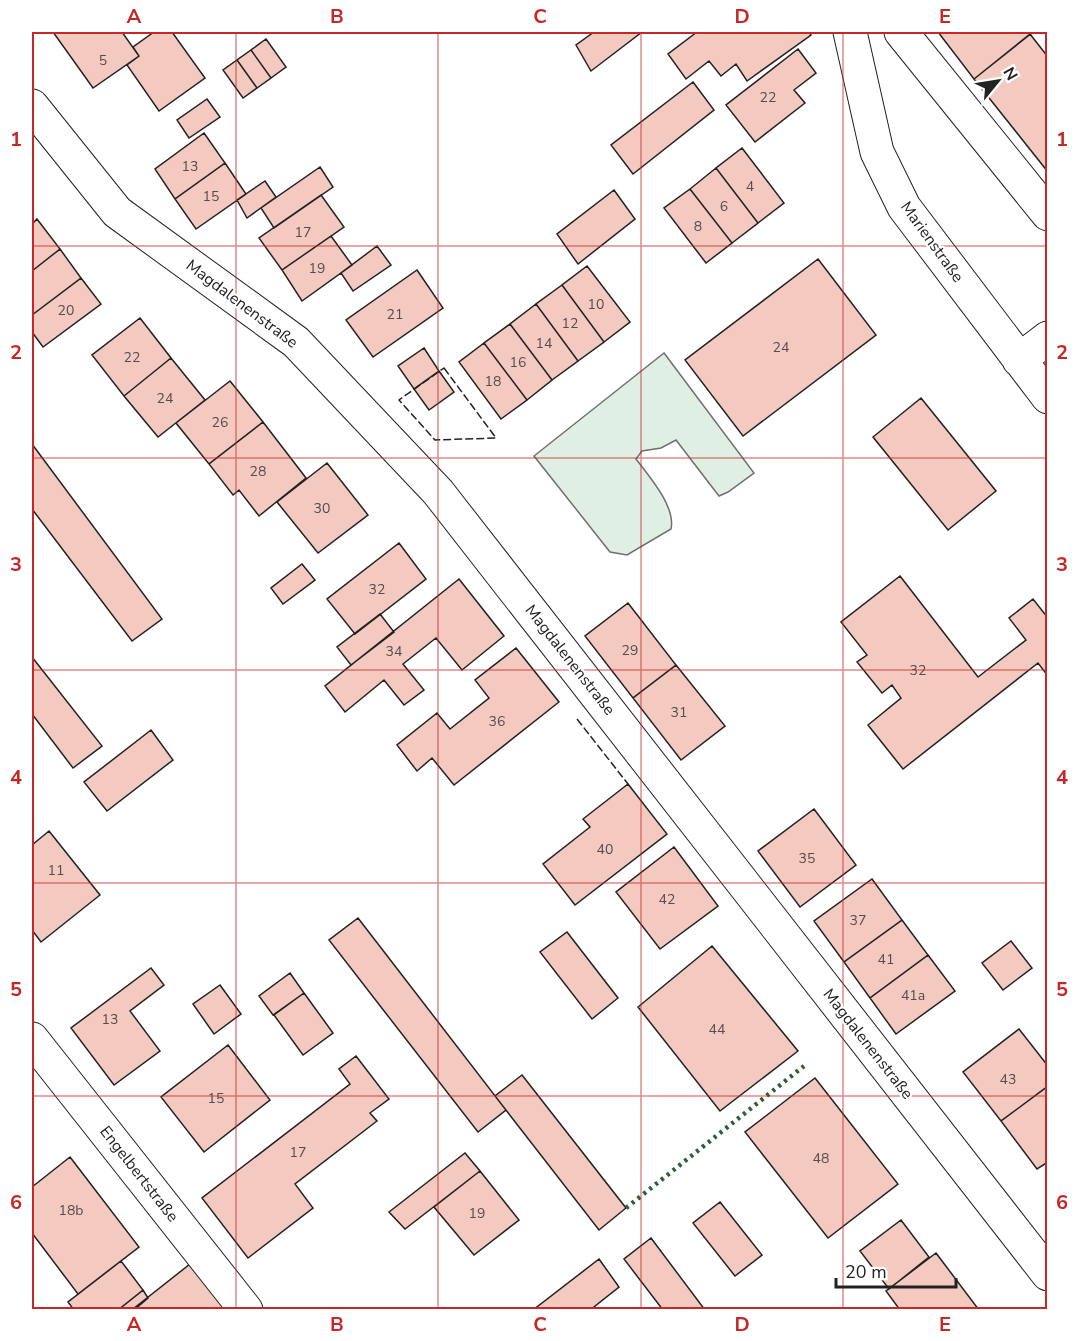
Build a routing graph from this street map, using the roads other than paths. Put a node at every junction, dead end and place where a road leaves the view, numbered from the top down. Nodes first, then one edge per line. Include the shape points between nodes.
1 (850, 32) edge
2 (901, 32) edge
3 (32, 106) edge
4 (1047, 214) edge
5 (1047, 338) edge
6 (1019, 360) junction
7 (1047, 397) edge
8 (32, 1039) edge
9 (1047, 1274) edge
10 (246, 1310) edge

1 - 6 street, Marienstraße via 877,152 904,207
2 - 4 street
3 - 9 street, Magdalenenstraße via 117,212 296,342 438,492
5 - 6 street
6 - 7 street, Marienstraße
8 - 10 street, Engelbertstraße

